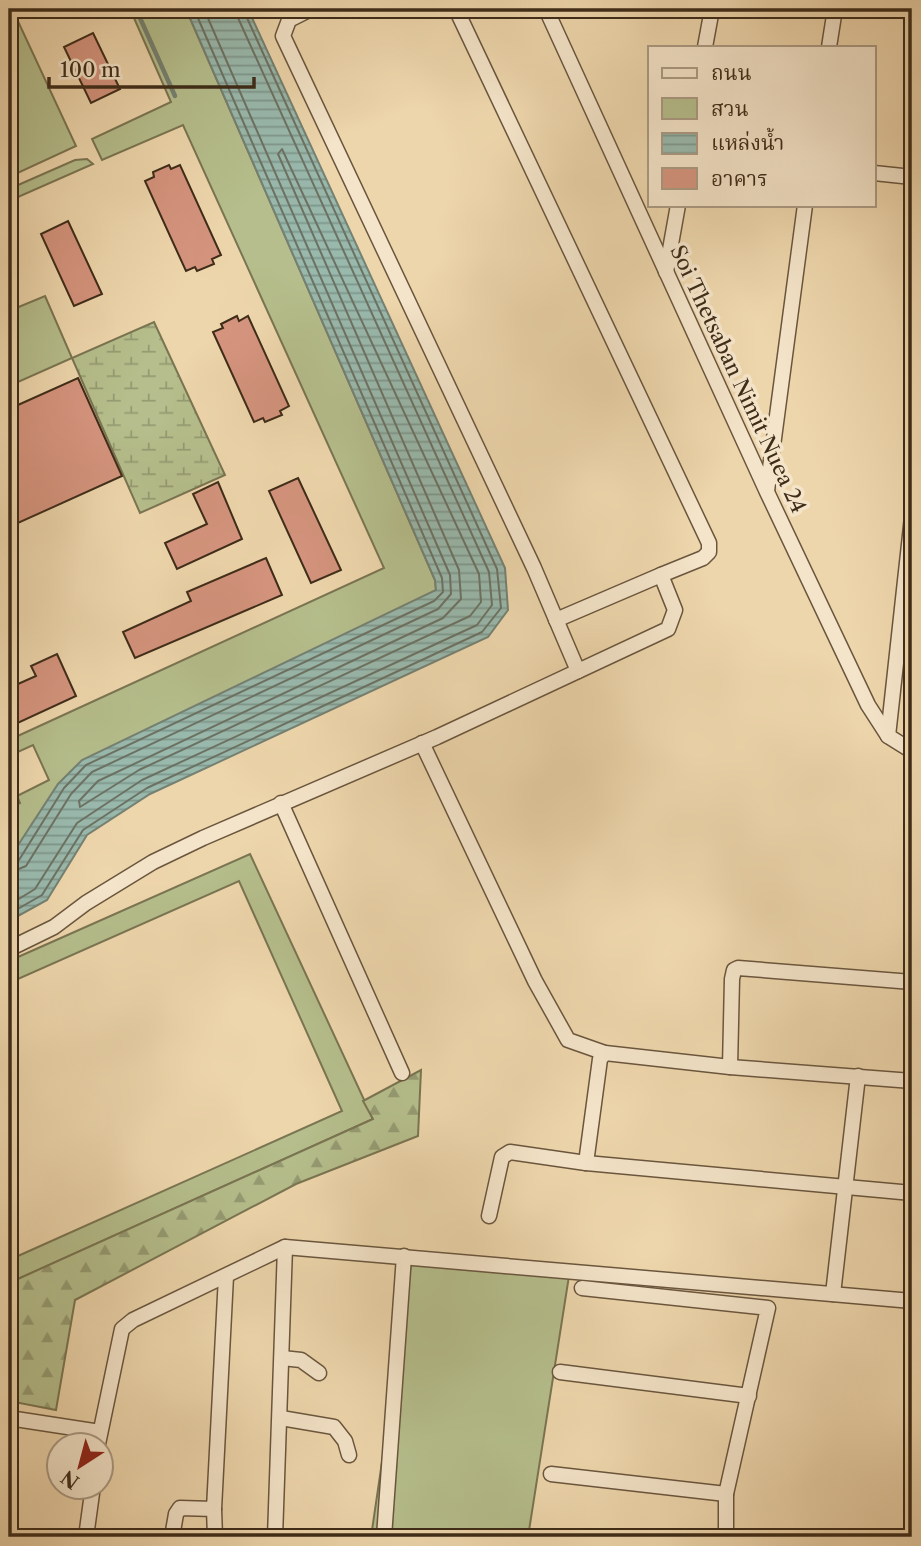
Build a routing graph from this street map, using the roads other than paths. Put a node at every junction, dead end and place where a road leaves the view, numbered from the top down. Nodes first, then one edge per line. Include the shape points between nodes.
1 (311, 9) edge
2 (456, 9) edge
3 (546, 9) edge
4 (712, 9) edge
5 (835, 9) edge
6 (705, 46) edge
7 (829, 46) edge
8 (876, 173) edge
9 (912, 177) edge
10 (678, 206) edge
11 (805, 206) edge
12 (666, 272) junction
13 (767, 492) junction
14 (912, 517) edge
15 (661, 575) junction
16 (556, 620) junction
17 (578, 671) junction
18 (888, 736) junction
19 (422, 743) junction
20 (912, 751) edge
21 (281, 803) junction
22 (9, 948) edge
23 (912, 982) edge
24 (605, 1053) junction
25 (730, 1067) junction
26 (402, 1073) dead end
27 (858, 1076) junction
28 (912, 1081) edge
29 (586, 1163) junction
30 (845, 1186) junction
31 (912, 1193) edge
32 (489, 1216) dead end
33 (285, 1247) junction
34 (404, 1256) junction
35 (226, 1276) junction
36 (582, 1288) dead end
37 (833, 1294) junction
38 (912, 1301) edge
39 (282, 1358) junction
40 (560, 1371) dead end
41 (319, 1373) dead end
42 (748, 1396) junction
43 (9, 1418) edge
44 (281, 1418) junction
45 (63, 1430) edge
46 (101, 1430) edge
47 (348, 1455) dead end
48 (551, 1474) dead end
49 (726, 1494) junction
50 (91, 1500) edge
51 (214, 1509) junction
52 (86, 1537) edge
53 (172, 1537) edge
54 (215, 1537) edge
55 (275, 1537) edge
56 (384, 1537) edge
57 (726, 1537) edge

1 - 16 street via 289,20 283,36
2 - 15 street via 709,544 703,558
3 - 12 street, Soi Thetsaban Nimit Nuea 24
4 - 6 street
5 - 7 street
8 - 9 street
10 - 12 street
11 - 13 street
12 - 13 street, Soi Thetsaban Nimit Nuea 24
13 - 18 street, Soi Thetsaban Nimit Nuea 24 via 868,705
14 - 18 street
15 - 16 street
15 - 17 street via 675,610 668,629
16 - 17 street
17 - 19 street
18 - 20 street, Soi Thetsaban Nimit Nuea 24
19 - 21 street
19 - 24 street via 564,1034 573,1043
21 - 22 street via 153,862 54,927
21 - 26 street
23 - 25 street via 738,968 732,979
24 - 25 street
24 - 29 street via 600,1059
25 - 27 street
27 - 28 street
27 - 30 street
29 - 30 street
29 - 32 street via 505,1153
30 - 31 street
30 - 37 street
33 - 34 street
33 - 35 street
33 - 39 street
34 - 37 street
34 - 56 street
35 - 46 street via 122,1329
35 - 51 street
36 - 42 street via 768,1308
37 - 38 street
39 - 41 street via 301,1360
39 - 44 street
40 - 42 street
42 - 49 street
43 - 45 street
44 - 47 street via 334,1427 345,1441
44 - 55 street
48 - 49 street
49 - 57 street
50 - 52 street
51 - 53 street via 177,1510
51 - 54 street

